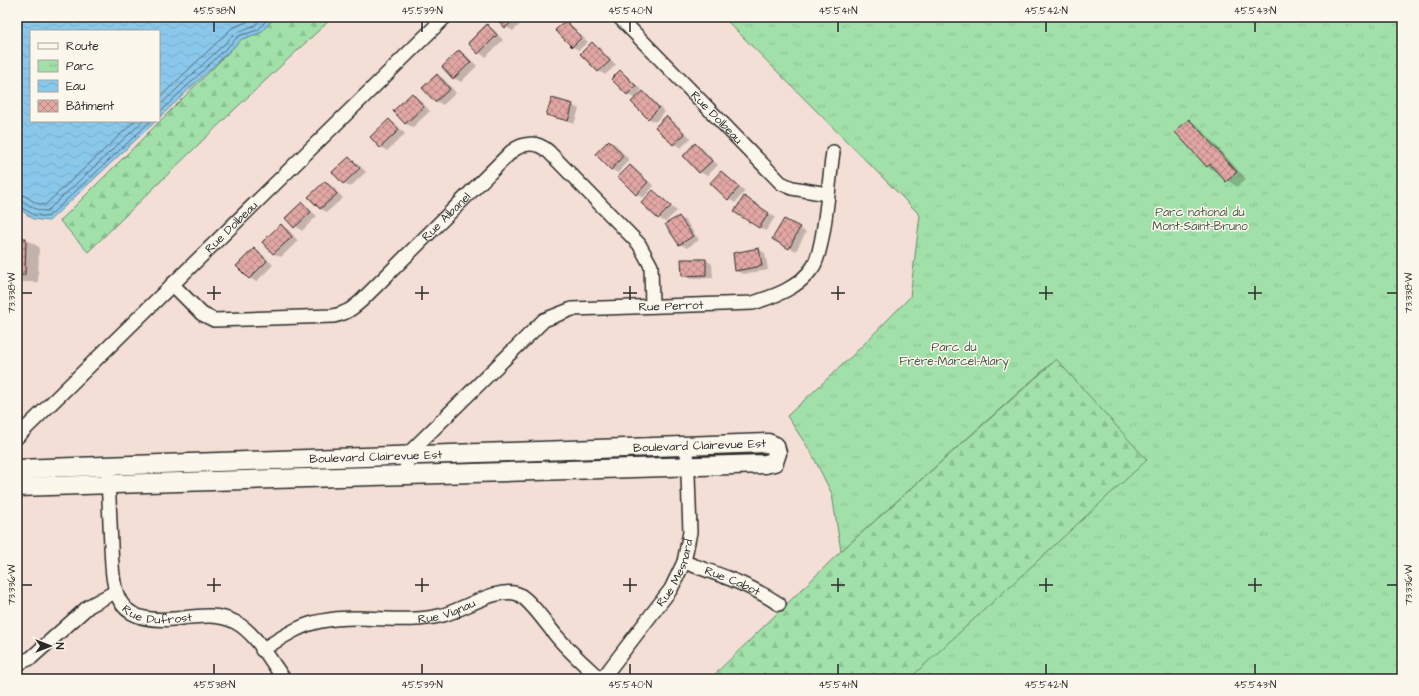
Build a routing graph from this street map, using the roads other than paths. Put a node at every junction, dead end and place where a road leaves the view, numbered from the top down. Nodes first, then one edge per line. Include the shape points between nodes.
1 (445, 17) edge
2 (619, 17) edge
3 (833, 152) dead end
4 (828, 194) junction
5 (172, 284) junction
6 (652, 306) junction
7 (17, 437) edge
8 (687, 447) junction
9 (406, 456) junction
10 (108, 465) junction
11 (688, 466) junction
12 (17, 469) edge
13 (407, 475) junction
14 (108, 485) junction
15 (17, 487) edge
16 (684, 562) junction
17 (116, 592) junction
18 (778, 604) dead end
19 (262, 650) junction
20 (17, 664) edge
21 (284, 679) edge
22 (601, 679) edge

1 - 5 street, Rue Dolbeau
2 - 4 street, Rue Dolbeau via 778,180 792,188
3 - 4 street, Rue Perrot
4 - 6 street, Rue Perrot via 820,249 813,267 779,295 753,303
5 - 6 street, Rue Albanel via 202,314 214,320 342,314 361,301 511,152 519,146 531,144 543,147 549,152 639,244 651,266
5 - 7 street, Rue Dolbeau
6 - 9 street, Rue Perrot via 572,309 544,320
8 - 9 street, Boulevard Clairevue Est
8 - 11 street, Rue Mesnard
8 - 11 street, Boulevard Clairevue Est via 768,443 775,446 777,452 776,460 770,464
9 - 10 street, Boulevard Clairevue Est
9 - 13 street
10 - 12 street, Boulevard Clairevue Est
10 - 14 street, Rue Dufrost
11 - 13 street, Boulevard Clairevue Est
11 - 16 street, Rue Mesnard via 690,532
13 - 14 street, Boulevard Clairevue Est
14 - 15 street, Boulevard Clairevue Est
14 - 17 street, Rue Dufrost via 113,579
16 - 18 street, Rue Cabot via 735,580 759,591
16 - 22 street, Rue Mesnard via 670,589
17 - 19 street, Rue Dufrost via 126,607 144,618 167,620 208,616 228,619 244,628
17 - 20 street via 89,606 31,658
19 - 21 street, Rue Dufrost
19 - 22 street, Rue Vignau via 312,623 346,618 418,619 444,615 500,594 512,593 523,598 559,640

